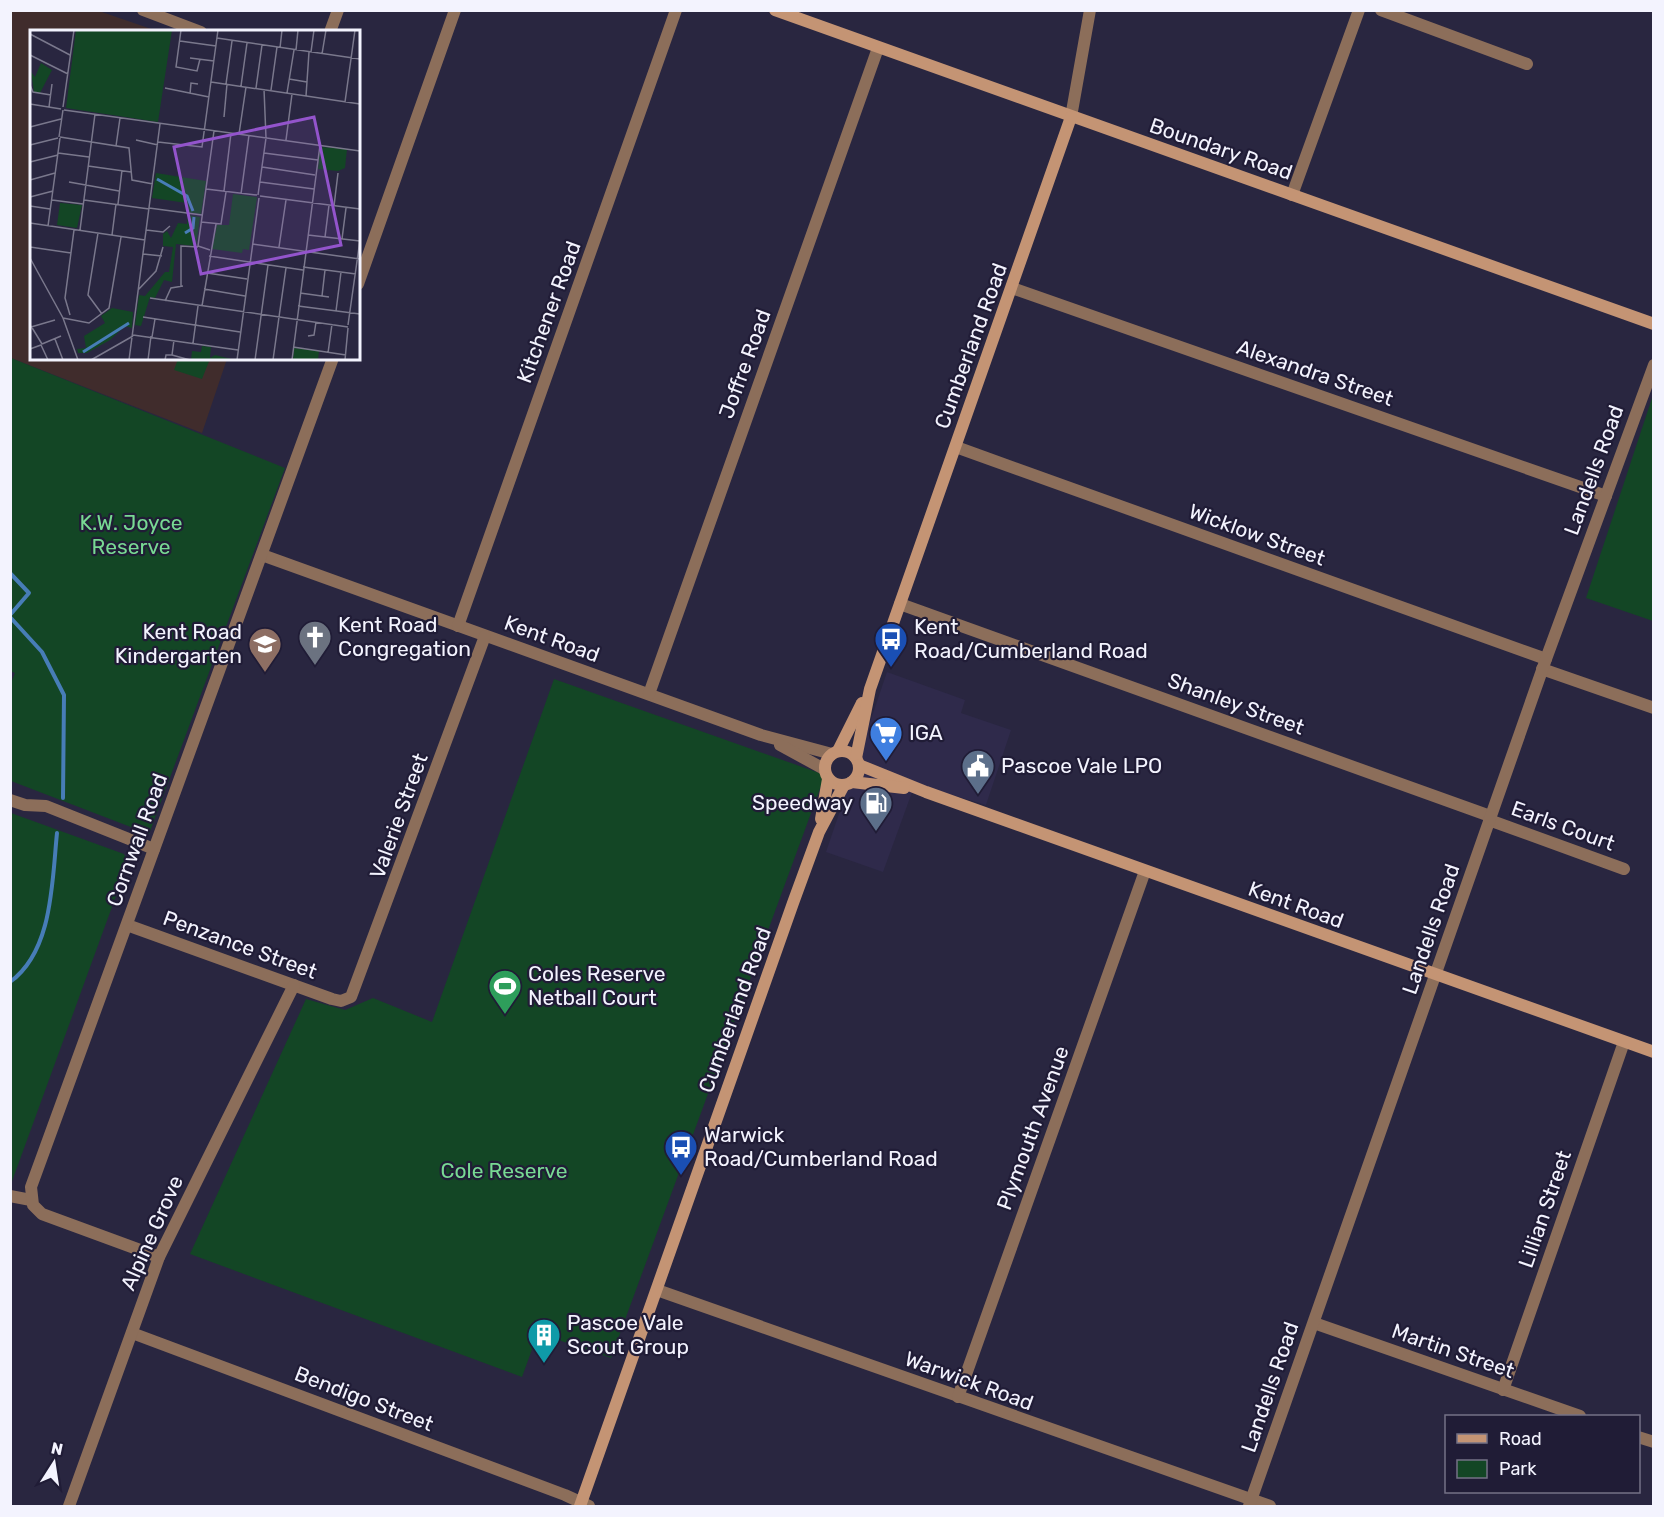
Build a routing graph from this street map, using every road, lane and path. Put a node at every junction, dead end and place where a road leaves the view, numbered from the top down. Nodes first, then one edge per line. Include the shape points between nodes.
1 (143, 10) edge
2 (338, 10) edge
3 (455, 10) edge
4 (676, 10) edge
5 (1090, 10) edge
6 (1359, 10) edge
7 (1381, 10) edge
8 (776, 11) edge
9 (196, 30) edge
10 (331, 30) edge
11 (878, 48) junction
12 (1527, 64) dead end
13 (1071, 117) junction
14 (1293, 195) junction
15 (360, 278) edge
16 (1012, 288) junction
17 (1653, 324) edge
18 (332, 360) edge
19 (1653, 365) edge
20 (956, 447) junction
21 (1606, 496) junction
22 (262, 555) junction
23 (900, 604) junction
24 (458, 626) junction
25 (485, 636) junction
26 (1544, 664) junction
27 (870, 689) junction
28 (648, 694) junction
29 (1653, 708) edge
30 (761, 735) junction
31 (835, 752) junction
32 (857, 762) junction
33 (826, 774) junction
34 (848, 783) junction
35 (926, 792) junction
36 (10, 800) edge
37 (1490, 818) junction
38 (819, 832) junction
39 (154, 849) junction
40 (1624, 869) dead end
41 (1145, 871) junction
42 (127, 925) junction
43 (1435, 976) junction
44 (294, 985) junction
45 (341, 1001) joint
46 (1624, 1042) junction
47 (1653, 1052) edge
48 (10, 1196) edge
49 (31, 1200) junction
50 (159, 1257) junction
51 (657, 1290) junction
52 (1314, 1323) junction
53 (132, 1333) junction
54 (1503, 1390) junction
55 (957, 1397) junction
56 (1577, 1415) edge
57 (1250, 1503) edge
58 (583, 1505) edge
59 (69, 1506) edge
60 (1270, 1506) edge

1 - 9 street
2 - 10 street
3 - 15 street
4 - 24 street, Kitchener Road
5 - 13 street, Cumberland Road
6 - 14 street
7 - 12 street
8 - 11 main road, Boundary Road
11 - 13 main road, Boundary Road
11 - 28 street, Joffre Road
13 - 14 main road, Boundary Road
13 - 16 main road, Cumberland Road
14 - 17 main road, Boundary Road
16 - 20 main road, Cumberland Road
16 - 21 street, Alexandra Street
18 - 22 street, Cornwall Road
19 - 21 street, Landells Road
20 - 23 main road, Cumberland Road
20 - 26 street, Wicklow Street
21 - 26 street, Landells Road
22 - 24 street, Kent Road
22 - 39 street, Cornwall Road
23 - 27 main road, Cumberland Road
23 - 37 street, Shanley Street
24 - 25 street, Kent Road
25 - 28 street, Kent Road
25 - 45 street, Valerie Street via 358,985 351,997
26 - 29 street, Wicklow Street
26 - 37 street, Landells Road
27 - 31 main road, Cumberland Road
27 - 32 main road, Cumberland Road
28 - 30 street, Kent Road
30 - 31 street, Kent Road
30 - 33 street, Kent Road
31 - 32 main road via 848,752
31 - 33 main road
32 - 34 main road via 858,774
32 - 35 main road, Kent Road
33 - 34 main road
33 - 38 main road, Cumberland Road
34 - 35 main road, Kent Road
34 - 38 main road, Cumberland Road
35 - 41 main road, Kent Road
36 - 39 street via 46,806
37 - 40 street, Earls Court
37 - 43 street, Landells Road
38 - 51 main road, Cumberland Road
39 - 42 street, Cornwall Road
41 - 43 main road, Kent Road
41 - 55 street, Plymouth Avenue
42 - 44 street, Penzance Street
42 - 49 street, Cornwall Road via 33,1180
43 - 46 main road, Kent Road
43 - 52 street, Landells Road
44 - 45 street, Penzance Street
44 - 50 street, Alpine Grove
46 - 47 main road, Kent Road
46 - 54 street, Lillian Street
48 - 49 street
49 - 50 street via 36,1209 52,1219
50 - 53 street, Alpine Grove
51 - 55 street, Warwick Road
51 - 58 main road, Cumberland Road
52 - 54 street, Martin Street
52 - 57 street, Landells Road
53 - 58 street, Bendigo Street
53 - 59 street, Alpine Grove
54 - 56 street, Martin Street
55 - 57 street, Warwick Road
57 - 60 street, Warwick Road

